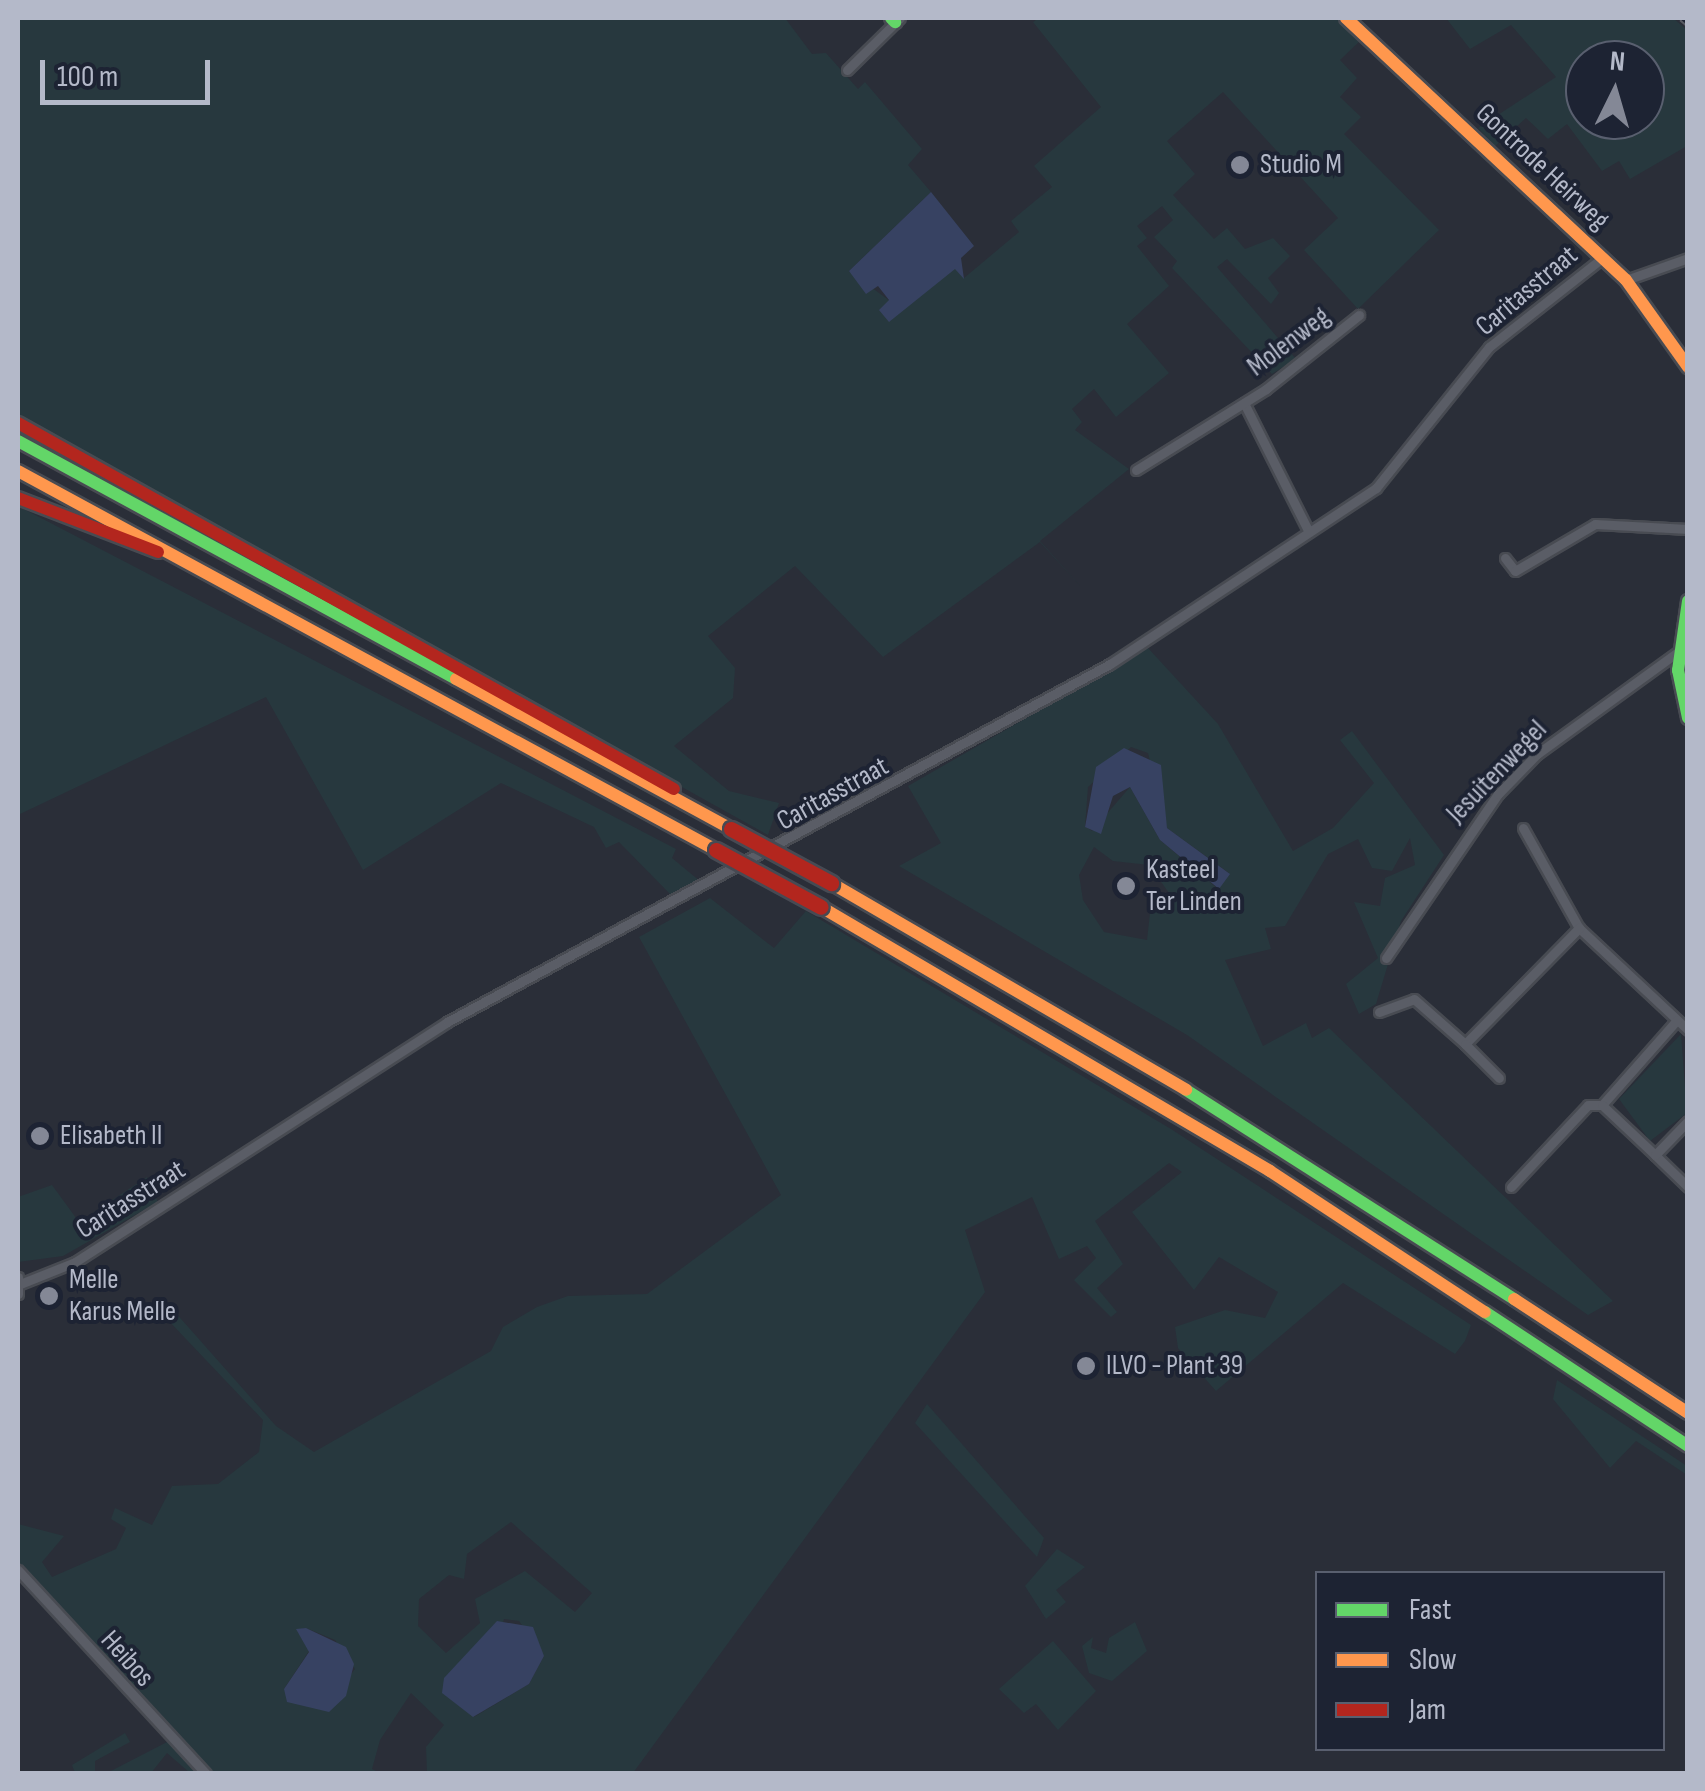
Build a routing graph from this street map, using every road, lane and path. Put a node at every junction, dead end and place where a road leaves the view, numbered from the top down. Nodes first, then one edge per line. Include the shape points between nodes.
1 (1346, 18) edge
2 (895, 19) edge
3 (846, 70) dead end
4 (1602, 258) junction
5 (1688, 258) edge
6 (1626, 280) junction
7 (1359, 315) dead end
8 (1688, 367) edge
9 (1244, 403) junction
10 (18, 422) edge
11 (18, 441) edge
12 (1136, 470) dead end
13 (18, 471) edge
14 (18, 498) edge
15 (1688, 530) edge
16 (1310, 532) junction
17 (175, 556) junction
18 (1505, 558) dead end
19 (1688, 601) edge
20 (1678, 652) junction
21 (1688, 718) edge
22 (708, 816) junction
23 (1523, 828) dead end
24 (1578, 928) junction
25 (1386, 958) dead end
26 (1379, 1012) dead end
27 (1677, 1020) junction
28 (1688, 1030) edge
29 (1464, 1044) junction
30 (1499, 1078) dead end
31 (1602, 1105) junction
32 (1688, 1122) edge
33 (1654, 1155) junction
34 (1511, 1187) dead end
35 (1688, 1187) edge
36 (18, 1285) edge
37 (1688, 1413) edge
38 (1688, 1446) edge
39 (18, 1570) edge
40 (206, 1774) edge

1 - 4 main road, Gontrode Heirweg
2 - 3 street
4 - 6 main road, Gontrode Heirweg
4 - 16 street, Caritasstraat via 1489,347 1376,488
5 - 6 street
6 - 8 main road, Gontrode Heirweg
7 - 9 street, Molenweg
9 - 12 street, Molenweg
9 - 16 street, Molenweg
10 - 22 main road via 654,774
11 - 22 main road
13 - 17 main road
14 - 17 main road via 123,545
15 - 18 street via 1594,524 1515,571
16 - 36 street, Caritasstraat via 1110,664 447,1022 75,1262
17 - 38 main road, bridge via 821,908 1270,1171
19 - 20 main road
20 - 21 main road
20 - 25 street, Jesuitenwegel via 1504,788
22 - 37 main road, bridge via 1284,1147
23 - 24 street
24 - 27 street
24 - 29 street
26 - 29 street via 1414,999
27 - 28 street
27 - 31 street
29 - 30 street
31 - 33 street
31 - 34 street via 1588,1105
32 - 33 street
33 - 35 street
39 - 40 street, Heibos

